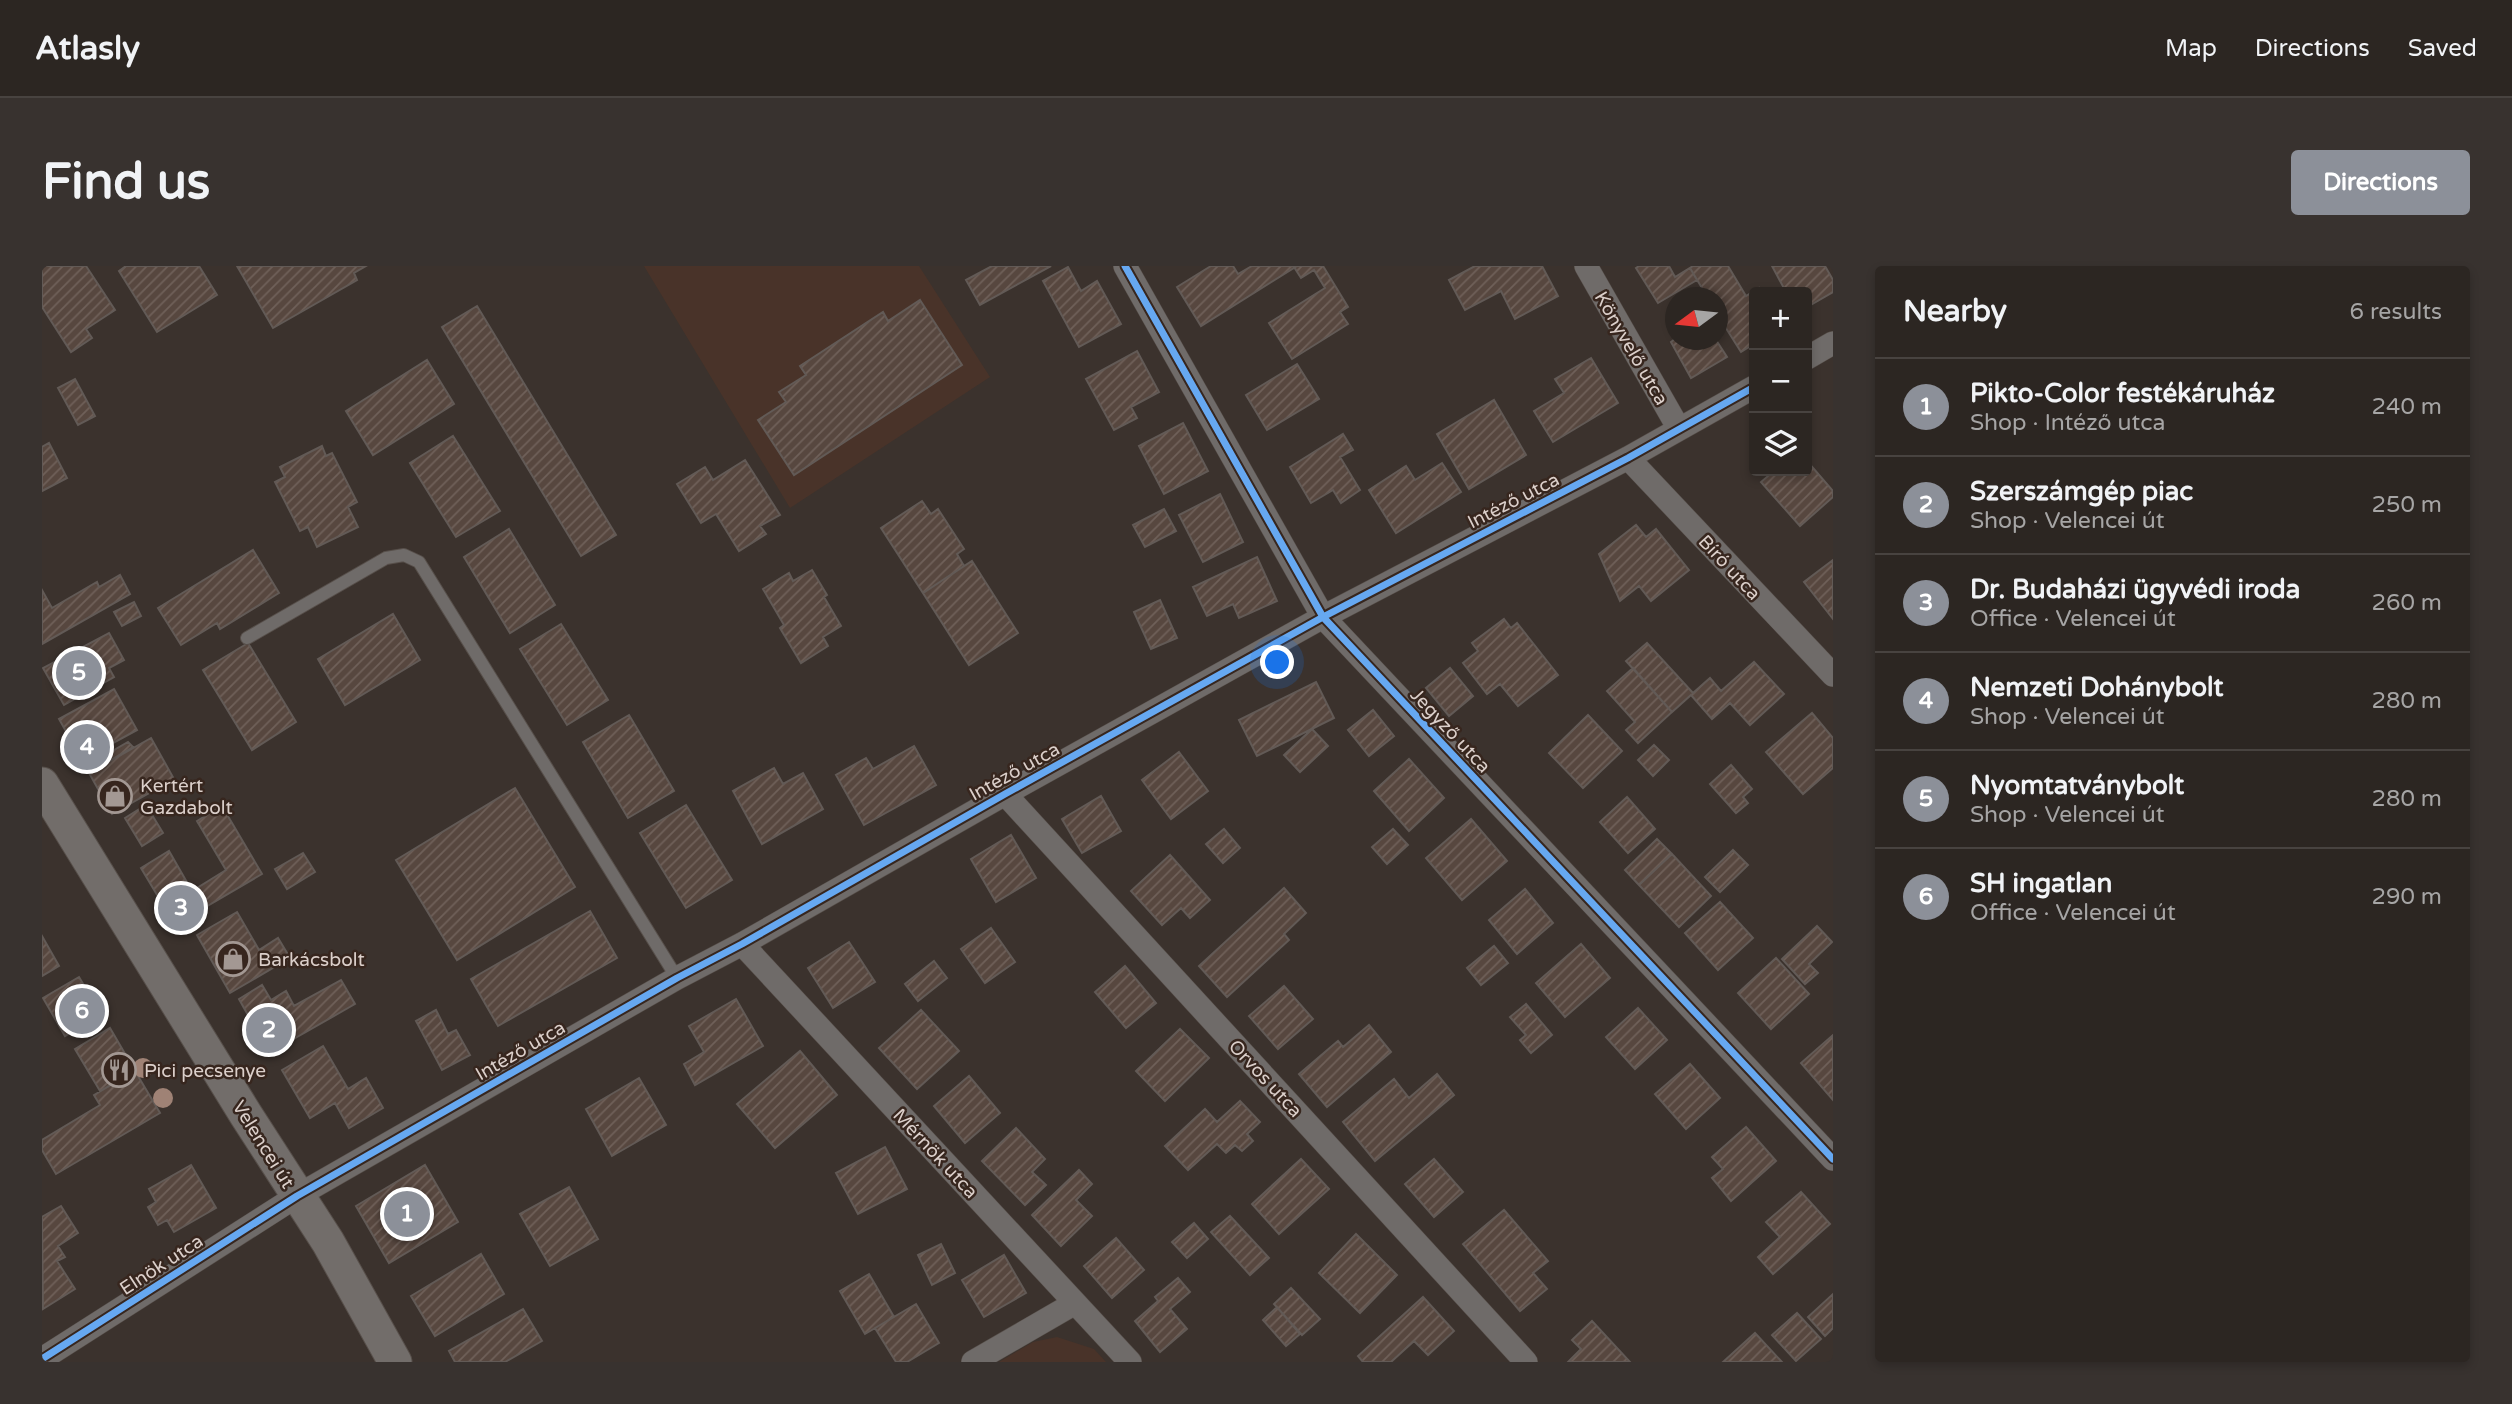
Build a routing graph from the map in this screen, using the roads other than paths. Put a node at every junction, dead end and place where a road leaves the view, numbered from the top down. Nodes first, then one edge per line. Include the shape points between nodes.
1 (1125, 266) edge
2 (1586, 266) edge
3 (1833, 343) edge
4 (1812, 355) edge
5 (1749, 390) edge
6 (1679, 429) junction
7 (1628, 458) junction
8 (1323, 617) junction
9 (247, 638) dead end
10 (1833, 675) edge
11 (42, 784) edge
12 (1005, 794) junction
13 (742, 944) junction
14 (677, 978) junction
15 (1833, 1159) edge
16 (297, 1196) junction
17 (1075, 1303) junction
18 (42, 1359) edge
19 (395, 1362) edge
20 (973, 1362) edge
21 (1130, 1362) edge
22 (1526, 1362) edge

1 - 8 street, Jegyző utca
2 - 6 street, Könyvelő utca
3 - 4 street
5 - 6 street, Intéző utca
6 - 7 street, Intéző utca
7 - 8 street, Intéző utca
7 - 10 street, Bíró utca
8 - 12 street, Intéző utca
8 - 15 street, Jegyző utca
9 - 14 lane via 386,558 404,555 419,562
11 - 16 main road, Velencei út
12 - 13 street, Intéző utca
12 - 22 street, Orvos utca
13 - 14 street, Intéző utca
13 - 17 street, Mérnök utca
14 - 16 street, Intéző utca
16 - 18 street, Elnök utca
16 - 19 main road, Velencei út
17 - 20 street
17 - 21 street, Mérnök utca

